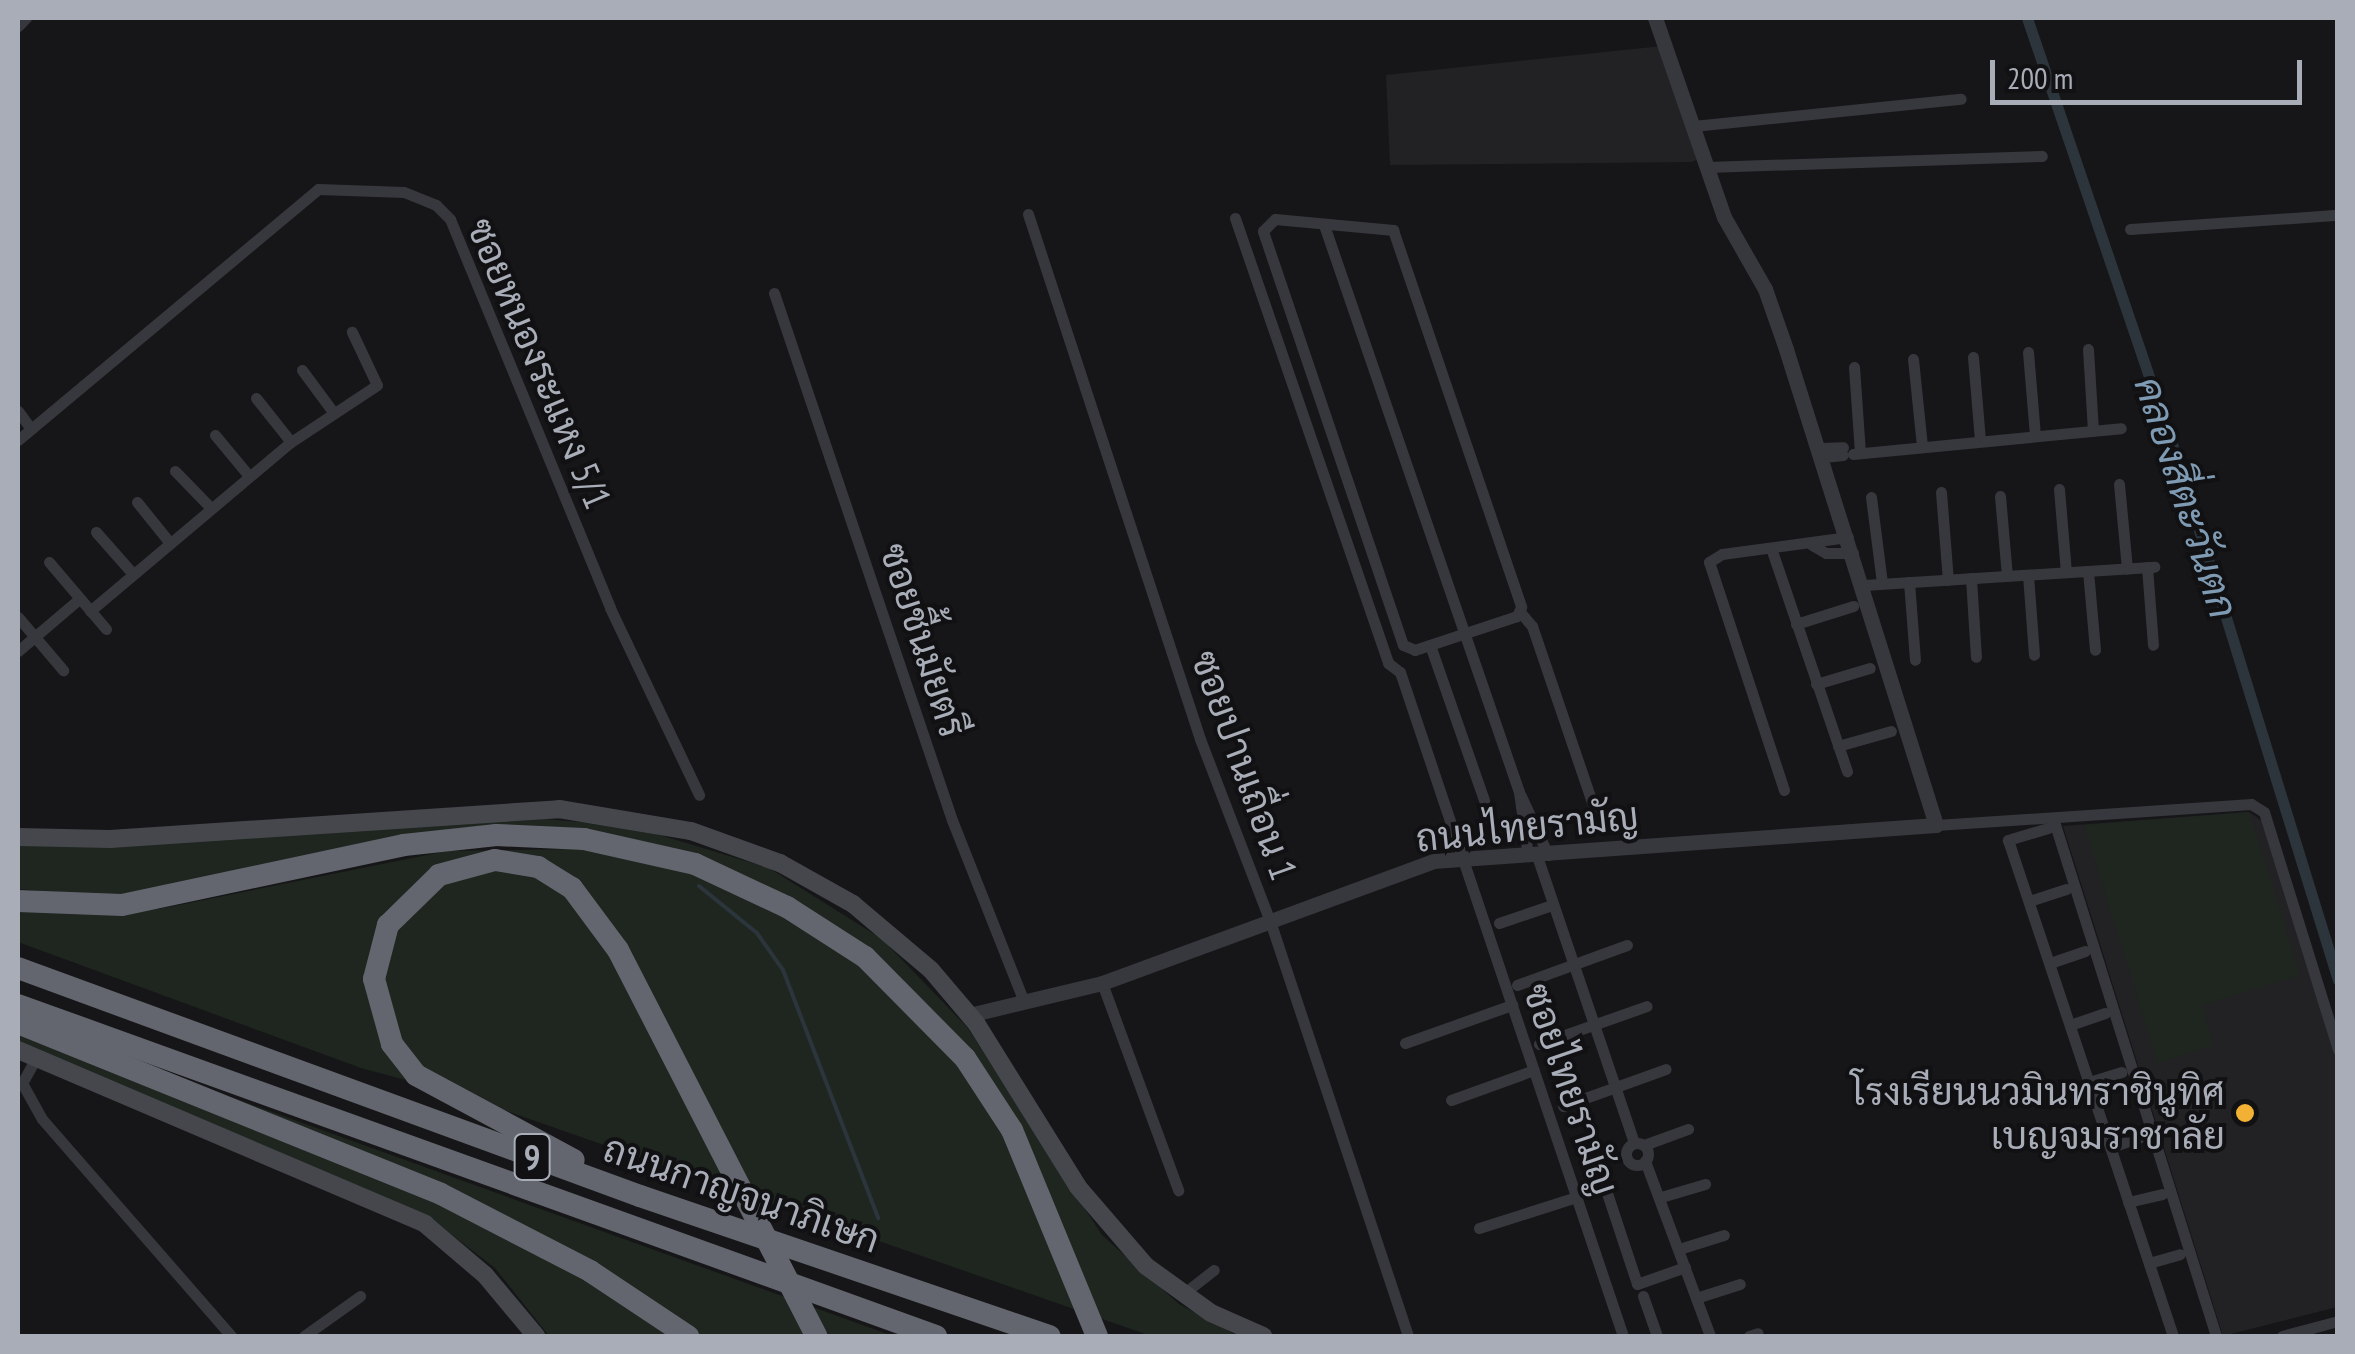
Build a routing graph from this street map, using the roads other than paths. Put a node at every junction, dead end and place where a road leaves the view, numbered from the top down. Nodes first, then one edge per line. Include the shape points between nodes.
1 (26, 18) edge
2 (1656, 18) edge
3 (18, 26) edge
4 (1962, 99) dead end
5 (1692, 126) junction
6 (2042, 156) dead end
7 (1708, 168) junction
8 (1028, 214) dead end
9 (2338, 215) edge
10 (1235, 218) dead end
11 (1324, 225) junction
12 (2130, 228) dead end
13 (774, 294) dead end
14 (352, 332) dead end
15 (2088, 350) dead end
16 (2028, 352) dead end
17 (1972, 356) dead end
18 (1913, 360) dead end
19 (1854, 366) dead end
20 (302, 370) dead end
21 (256, 398) dead end
22 (18, 411) edge
23 (333, 412) junction
24 (2121, 428) dead end
25 (31, 429) junction
26 (2093, 431) junction
27 (215, 434) dead end
28 (2035, 436) junction
29 (18, 440) edge
30 (1980, 440) junction
31 (291, 442) junction
32 (1922, 446) junction
33 (1854, 450) junction
34 (1821, 453) junction
35 (176, 471) dead end
36 (249, 476) junction
37 (2119, 484) dead end
38 (2059, 489) dead end
39 (1941, 492) dead end
40 (2000, 496) dead end
41 (1871, 497) dead end
42 (137, 502) dead end
43 (211, 508) junction
44 (96, 532) dead end
45 (170, 543) junction
46 (1851, 545) junction
47 (1771, 548) junction
48 (49, 562) dead end
49 (2127, 568) junction
50 (2088, 571) junction
51 (2066, 572) junction
52 (133, 574) junction
53 (2028, 575) junction
54 (2007, 576) junction
55 (1971, 578) junction
56 (1948, 580) junction
57 (1909, 582) junction
58 (1882, 583) junction
59 (1864, 585) junction
60 (79, 598) junction
61 (1853, 606) dead end
62 (90, 610) junction
63 (1521, 613) junction
64 (18, 618) edge
65 (1796, 624) junction
66 (106, 628) dead end
67 (1464, 633) junction
68 (34, 636) junction
69 (1430, 644) junction
70 (2153, 645) dead end
71 (18, 650) edge
72 (2095, 650) dead end
73 (2034, 655) dead end
74 (1976, 657) dead end
75 (1915, 660) dead end
76 (1870, 668) dead end
77 (63, 670) dead end
78 (1816, 684) junction
79 (1890, 731) dead end
80 (1838, 746) junction
81 (1847, 771) dead end
82 (1784, 790) dead end
83 (1519, 792) junction
84 (699, 796) dead end
85 (1597, 817) dead end
86 (1492, 823) dead end
87 (2051, 823) junction
88 (1936, 825) junction
89 (18, 837) edge
90 (1542, 855) junction
91 (1464, 860) junction
92 (2066, 890) dead end
93 (18, 902) edge
94 (2029, 902) junction
95 (1552, 905) junction
96 (1270, 921) junction
97 (1499, 923) dead end
98 (1627, 944) dead end
99 (2085, 951) dead end
100 (2050, 963) junction
101 (1571, 965) junction
102 (18, 968) edge
103 (1102, 983) junction
104 (1517, 985) dead end
105 (1024, 1002) junction
106 (18, 1004) edge
107 (1512, 1005) junction
108 (1647, 1006) dead end
109 (2105, 1013) dead end
110 (969, 1014) junction
111 (18, 1023) edge
112 (2070, 1024) junction
113 (1592, 1027) junction
114 (1405, 1042) dead end
115 (1539, 1044) dead end
116 (18, 1050) edge
117 (2338, 1050) edge
118 (36, 1058) junction
119 (1666, 1068) dead end
120 (1534, 1070) junction
121 (2122, 1072) dead end
122 (2089, 1082) junction
123 (20, 1087) edge
124 (1615, 1087) junction
125 (1451, 1100) dead end
126 (1563, 1106) dead end
127 (1688, 1129) dead end
128 (2142, 1136) dead end
129 (1639, 1144) junction
130 (2111, 1147) junction
131 (1645, 1161) junction
132 (1705, 1184) dead end
133 (1605, 1187) dead end
134 (1178, 1190) dead end
135 (2162, 1194) dead end
136 (640, 1196) junction
137 (1576, 1197) junction
138 (1661, 1197) junction
139 (2128, 1202) junction
140 (1479, 1228) dead end
141 (1724, 1234) dead end
142 (1678, 1249) junction
143 (2180, 1254) dead end
144 (2149, 1263) junction
145 (1685, 1267) junction
146 (1214, 1270) dead end
147 (1740, 1284) dead end
148 (1183, 1294) junction
149 (360, 1296) dead end
150 (1643, 1296) dead end
151 (1696, 1298) junction
152 (2338, 1321) edge
153 (231, 1336) edge
154 (304, 1336) edge
155 (536, 1336) edge
156 (688, 1336) edge
157 (816, 1336) edge
158 (936, 1336) edge
159 (1050, 1336) edge
160 (1097, 1336) edge
161 (1263, 1336) edge
162 (1408, 1336) edge
163 (1623, 1336) edge
164 (1658, 1336) edge
165 (1710, 1336) edge
166 (2173, 1336) edge
167 (2216, 1336) edge
168 (2282, 1336) edge

1 - 3 street
2 - 5 street
4 - 5 street
5 - 7 street
6 - 7 street
7 - 34 street via 1729,230 1764,289
8 - 96 street, ซอยปานเถื่อน 1 via 1200,739
9 - 12 street
10 - 91 street, ซอยไทยรามัญ via 1388,663 1400,672
11 - 63 street via 1393,230
11 - 67 street
11 - 69 street via 1275,219 1263,231 1403,644 1415,650
13 - 105 street, ซอยชื้นมัยตรี via 952,820
14 - 23 street via 377,385
15 - 26 street
16 - 28 street
17 - 30 street
18 - 32 street
19 - 33 street
20 - 23 street
21 - 31 street
22 - 25 street
23 - 31 street
24 - 26 street
25 - 29 street, ซอยหนองระแหง 5/1
25 - 84 street, ซอยหนองระแหง 5/1 via 318,189 404,192 436,205 450,219 610,608
26 - 28 street
27 - 36 street
28 - 30 street
30 - 32 street
31 - 36 street
32 - 33 street
33 - 34 street
34 - 46 street
35 - 43 street
36 - 43 street
37 - 49 street
38 - 51 street
39 - 56 street
40 - 54 street
41 - 58 street
42 - 45 street
43 - 45 street
44 - 52 street
45 - 52 street
46 - 47 street
46 - 59 street
47 - 65 street
47 - 82 street via 1709,562
48 - 60 street
49 - 50 street
49 - 70 street via 2150,567
50 - 51 street
50 - 72 street
51 - 53 street
52 - 62 street
53 - 54 street
53 - 73 street
54 - 55 street
55 - 56 street
55 - 74 street
56 - 57 street
57 - 58 street
57 - 75 street
58 - 59 street
59 - 88 street
60 - 62 street
60 - 68 street
61 - 65 street
62 - 66 street
63 - 67 street
63 - 85 street via 1532,626
64 - 68 street
65 - 78 street
67 - 69 street
67 - 83 street
68 - 71 street
68 - 77 street
69 - 86 street
76 - 78 street
78 - 80 street
79 - 80 street
80 - 81 street
83 - 90 street
83 - 90 street
87 - 88 street, ถนนไทยรามัญ
87 - 94 street via 2008,840
87 - 117 street, ถนนไทยรามัญ via 2251,804 2264,812
87 - 167 street
88 - 90 street, ถนนไทยรามัญ
89 - 110 main road via 110,839 559,808 622,816 691,831 780,863 853,904 917,957
90 - 91 street, ถนนไทยรามัญ
90 - 95 street
91 - 96 street, ถนนไทยรามัญ via 1433,860
91 - 107 street, ซอยไทยรามัญ
92 - 94 street
93 - 160 highway via 122,906 404,846 496,835 584,839 695,864 865,956 966,1058 1012,1130
94 - 100 street
95 - 97 street
95 - 101 street
96 - 103 street, ถนนไทยรามัญ
96 - 162 street, ซอยปานเถื่อน 1
98 - 101 street
99 - 100 street
100 - 112 street
101 - 104 street
101 - 113 street
102 - 136 highway, ถนนกาญจนาภิเษก / 9
103 - 105 street, ถนนไทยรามัญ
103 - 134 street
105 - 110 street, ถนนไทยรามัญ
106 - 158 highway, ถนนกาญจนาภิเษก / 9
107 - 114 street
107 - 120 street, ซอยไทยรามัญ
108 - 113 street
109 - 112 street
110 - 148 main road via 1078,1188 1146,1266
111 - 156 highway via 501,1222
112 - 122 street
113 - 115 street
113 - 124 street
116 - 118 main road
118 - 123 street
118 - 155 main road via 424,1224 485,1275
119 - 124 street
120 - 125 street
120 - 137 street, ซอยไทยรามัญ
121 - 122 street
122 - 130 street
123 - 153 street
124 - 126 street
124 - 129 street
127 - 129 street
128 - 130 street
129 - 131 street
129 - 131 street via 1629,1161
130 - 139 street
131 - 138 street
132 - 138 street
133 - 145 street via 1637,1284
135 - 139 street
136 - 157 highway, bridge via 416,1075 392,1044 374,979 388,926 439,875 495,860 538,867 572,888 618,950
136 - 159 highway, ถนนกาญจนาภิเษก / 9
137 - 140 street
137 - 163 street, ซอยไทยรามัญ
138 - 142 street
139 - 144 street
141 - 142 street
142 - 145 street
143 - 144 street
144 - 166 street
145 - 151 street
146 - 148 street
147 - 151 street
148 - 161 main road
149 - 154 street
150 - 164 street
151 - 165 street
152 - 168 street

